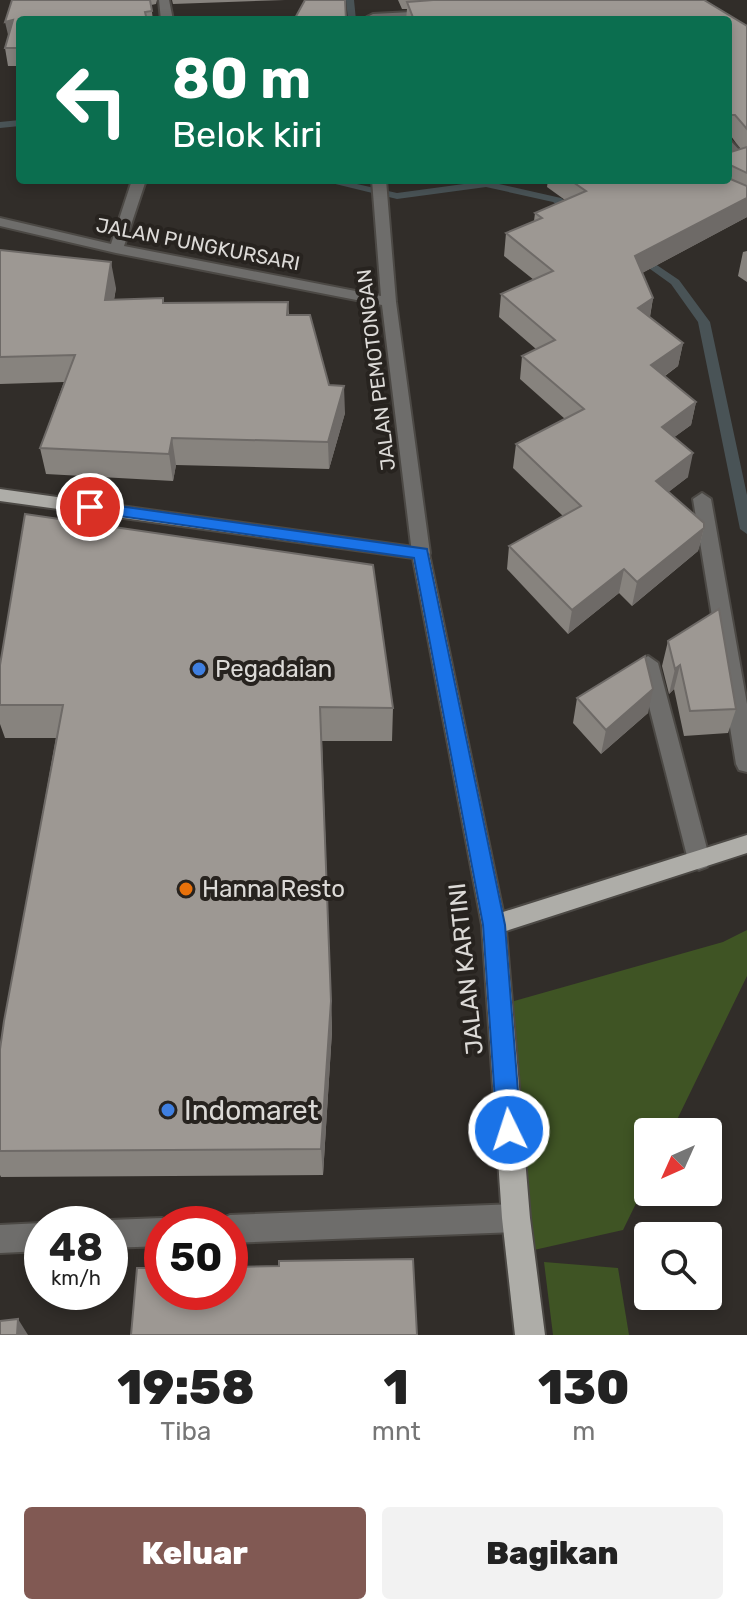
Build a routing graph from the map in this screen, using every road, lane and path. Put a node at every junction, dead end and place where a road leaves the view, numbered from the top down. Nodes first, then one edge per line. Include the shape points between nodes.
1 (450, 13) edge
2 (404, 16) edge
3 (732, 147) edge
4 (732, 165) edge
5 (138, 184) edge
6 (379, 184) edge
7 (0, 222) edge
8 (116, 249) junction
9 (389, 302) junction
10 (0, 495) edge
11 (702, 499) dead end
12 (421, 553) junction
13 (648, 663) edge
14 (747, 764) edge
15 (747, 844) edge
16 (699, 860) junction
17 (494, 925) junction
18 (516, 1218) junction
19 (248, 1228) edge
20 (24, 1238) edge
21 (0, 1239) edge
22 (530, 1335) edge

1 - 2 street
3 - 4 street via 739,156
5 - 8 street
6 - 9 street, JALAN PEMOTONGAN
7 - 8 street, JALAN PUNGKURSARI
8 - 9 street, JALAN PUNGKURSARI
9 - 12 street, JALAN PEMOTONGAN
10 - 12 main road
11 - 14 street
12 - 17 main road, JALAN KARTINI
13 - 16 street
15 - 16 main road
16 - 17 main road
17 - 18 main road, JALAN KARTINI
18 - 19 street
18 - 22 main road, JALAN KARTINI
20 - 21 street

